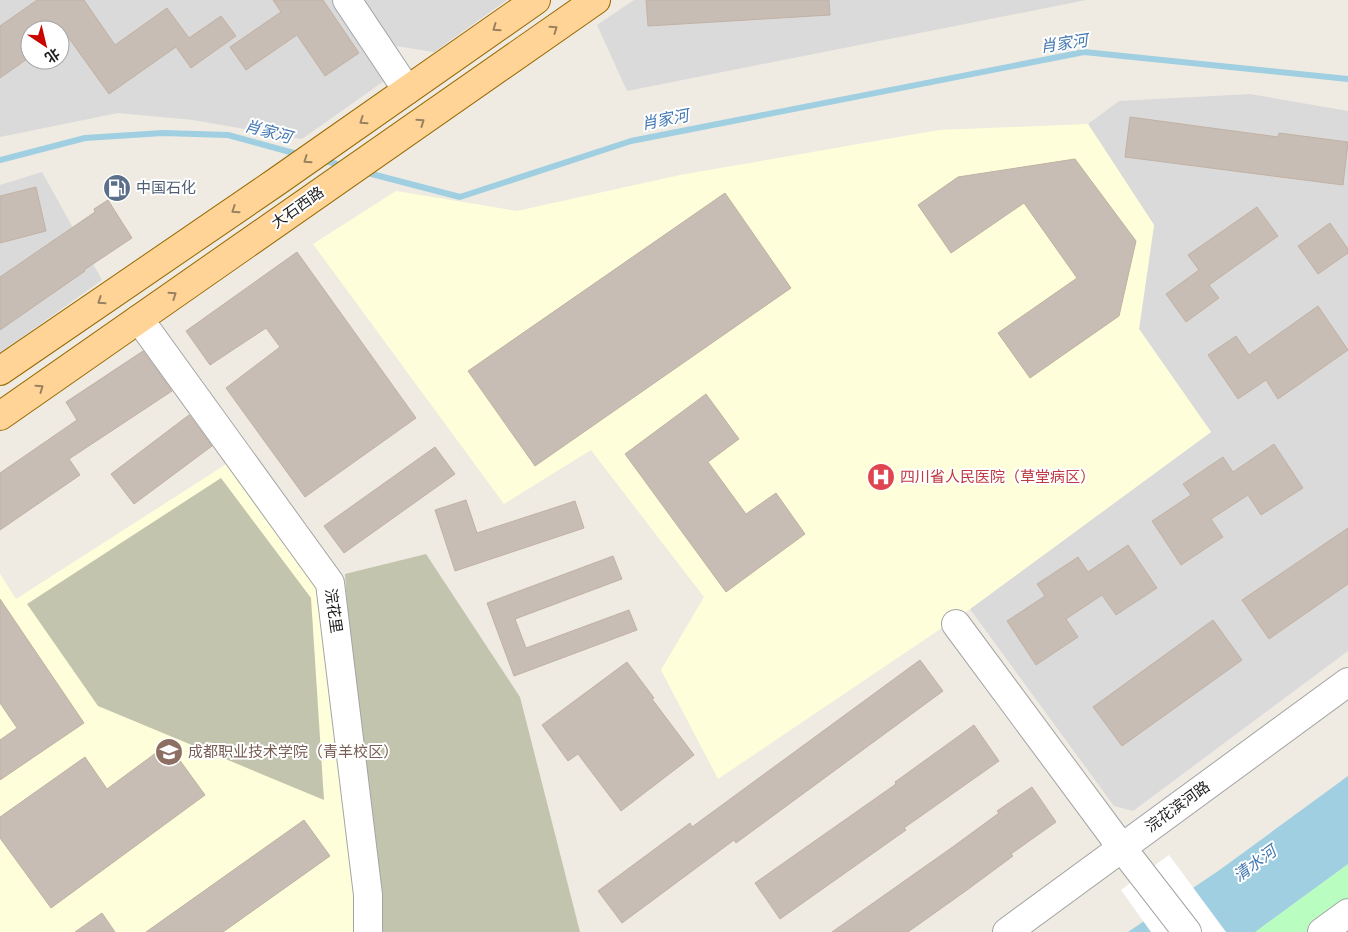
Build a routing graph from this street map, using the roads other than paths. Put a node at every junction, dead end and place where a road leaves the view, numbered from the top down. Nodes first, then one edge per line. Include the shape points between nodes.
1 (347, 0) edge
2 (536, 0) edge
3 (596, 0) edge
4 (407, 90) junction
5 (139, 319) junction
6 (0, 371) edge
7 (0, 416) edge
8 (956, 624) dead end
9 (1348, 682) edge
10 (1122, 848) junction
11 (1348, 913) edge
12 (368, 932) edge
13 (1007, 932) edge
14 (1187, 932) edge
15 (1322, 932) edge

1 - 4 street
2 -> 4 main road
5 -> 3 main road, 大石西路
4 -> 6 main road
7 -> 5 main road, 大石西路
5 - 12 street, 浣花里 via 330,583 368,895
8 - 10 street
9 - 10 street, 浣花滨河路
10 - 13 street, 浣花滨河路
10 - 14 street
11 - 15 street

